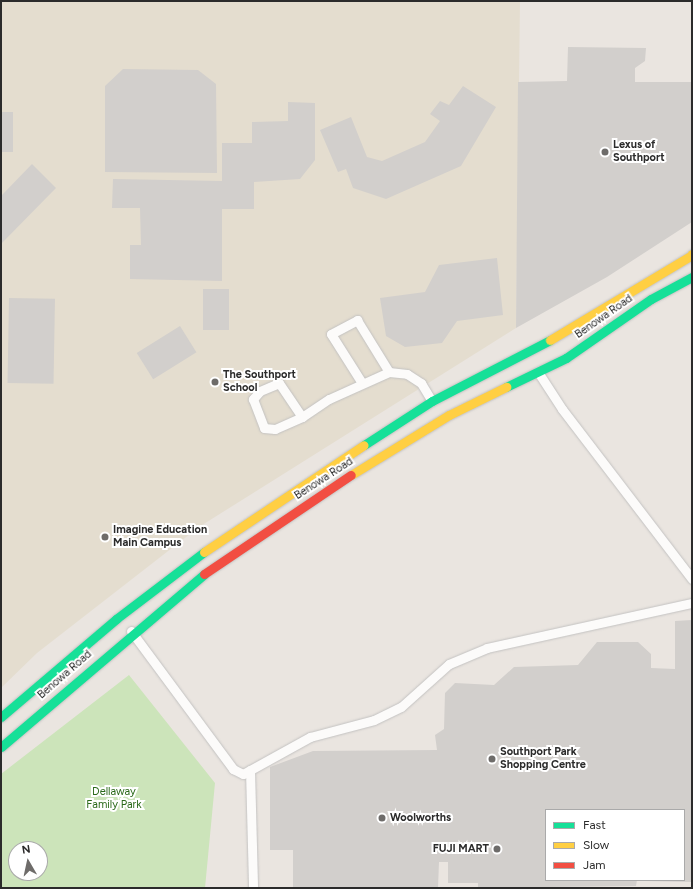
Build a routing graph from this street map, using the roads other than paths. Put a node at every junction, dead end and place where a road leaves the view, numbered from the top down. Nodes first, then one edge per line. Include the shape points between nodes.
1 (692, 255) edge
2 (692, 278) edge
3 (389, 372) junction
4 (538, 372) junction
5 (362, 383) junction
6 (432, 401) junction
7 (302, 417) junction
8 (692, 579) edge
9 (692, 603) edge
10 (118, 618) junction
11 (132, 632) junction
12 (1, 717) edge
13 (1, 747) edge
14 (250, 770) junction
15 (253, 888) edge

1 - 6 main road, Benowa Road via 582,323
2 - 4 main road, Benowa Road via 651,299 566,358
3 - 5 lane
3 - 5 lane via 357,320 331,334
3 - 6 lane via 406,374 421,382
4 - 8 lane via 562,409
4 - 11 main road, Benowa Road via 449,415 384,454 226,557
5 - 7 lane
6 - 10 main road, Benowa Road via 226,535
7 - 7 lane via 275,429 264,428 253,399 280,383
9 - 14 lane via 487,648 449,664 401,707 374,720 310,737
10 - 11 lane
10 - 12 main road, Benowa Road
11 - 13 main road, Benowa Road
11 - 14 lane via 232,770 243,774
14 - 15 lane

